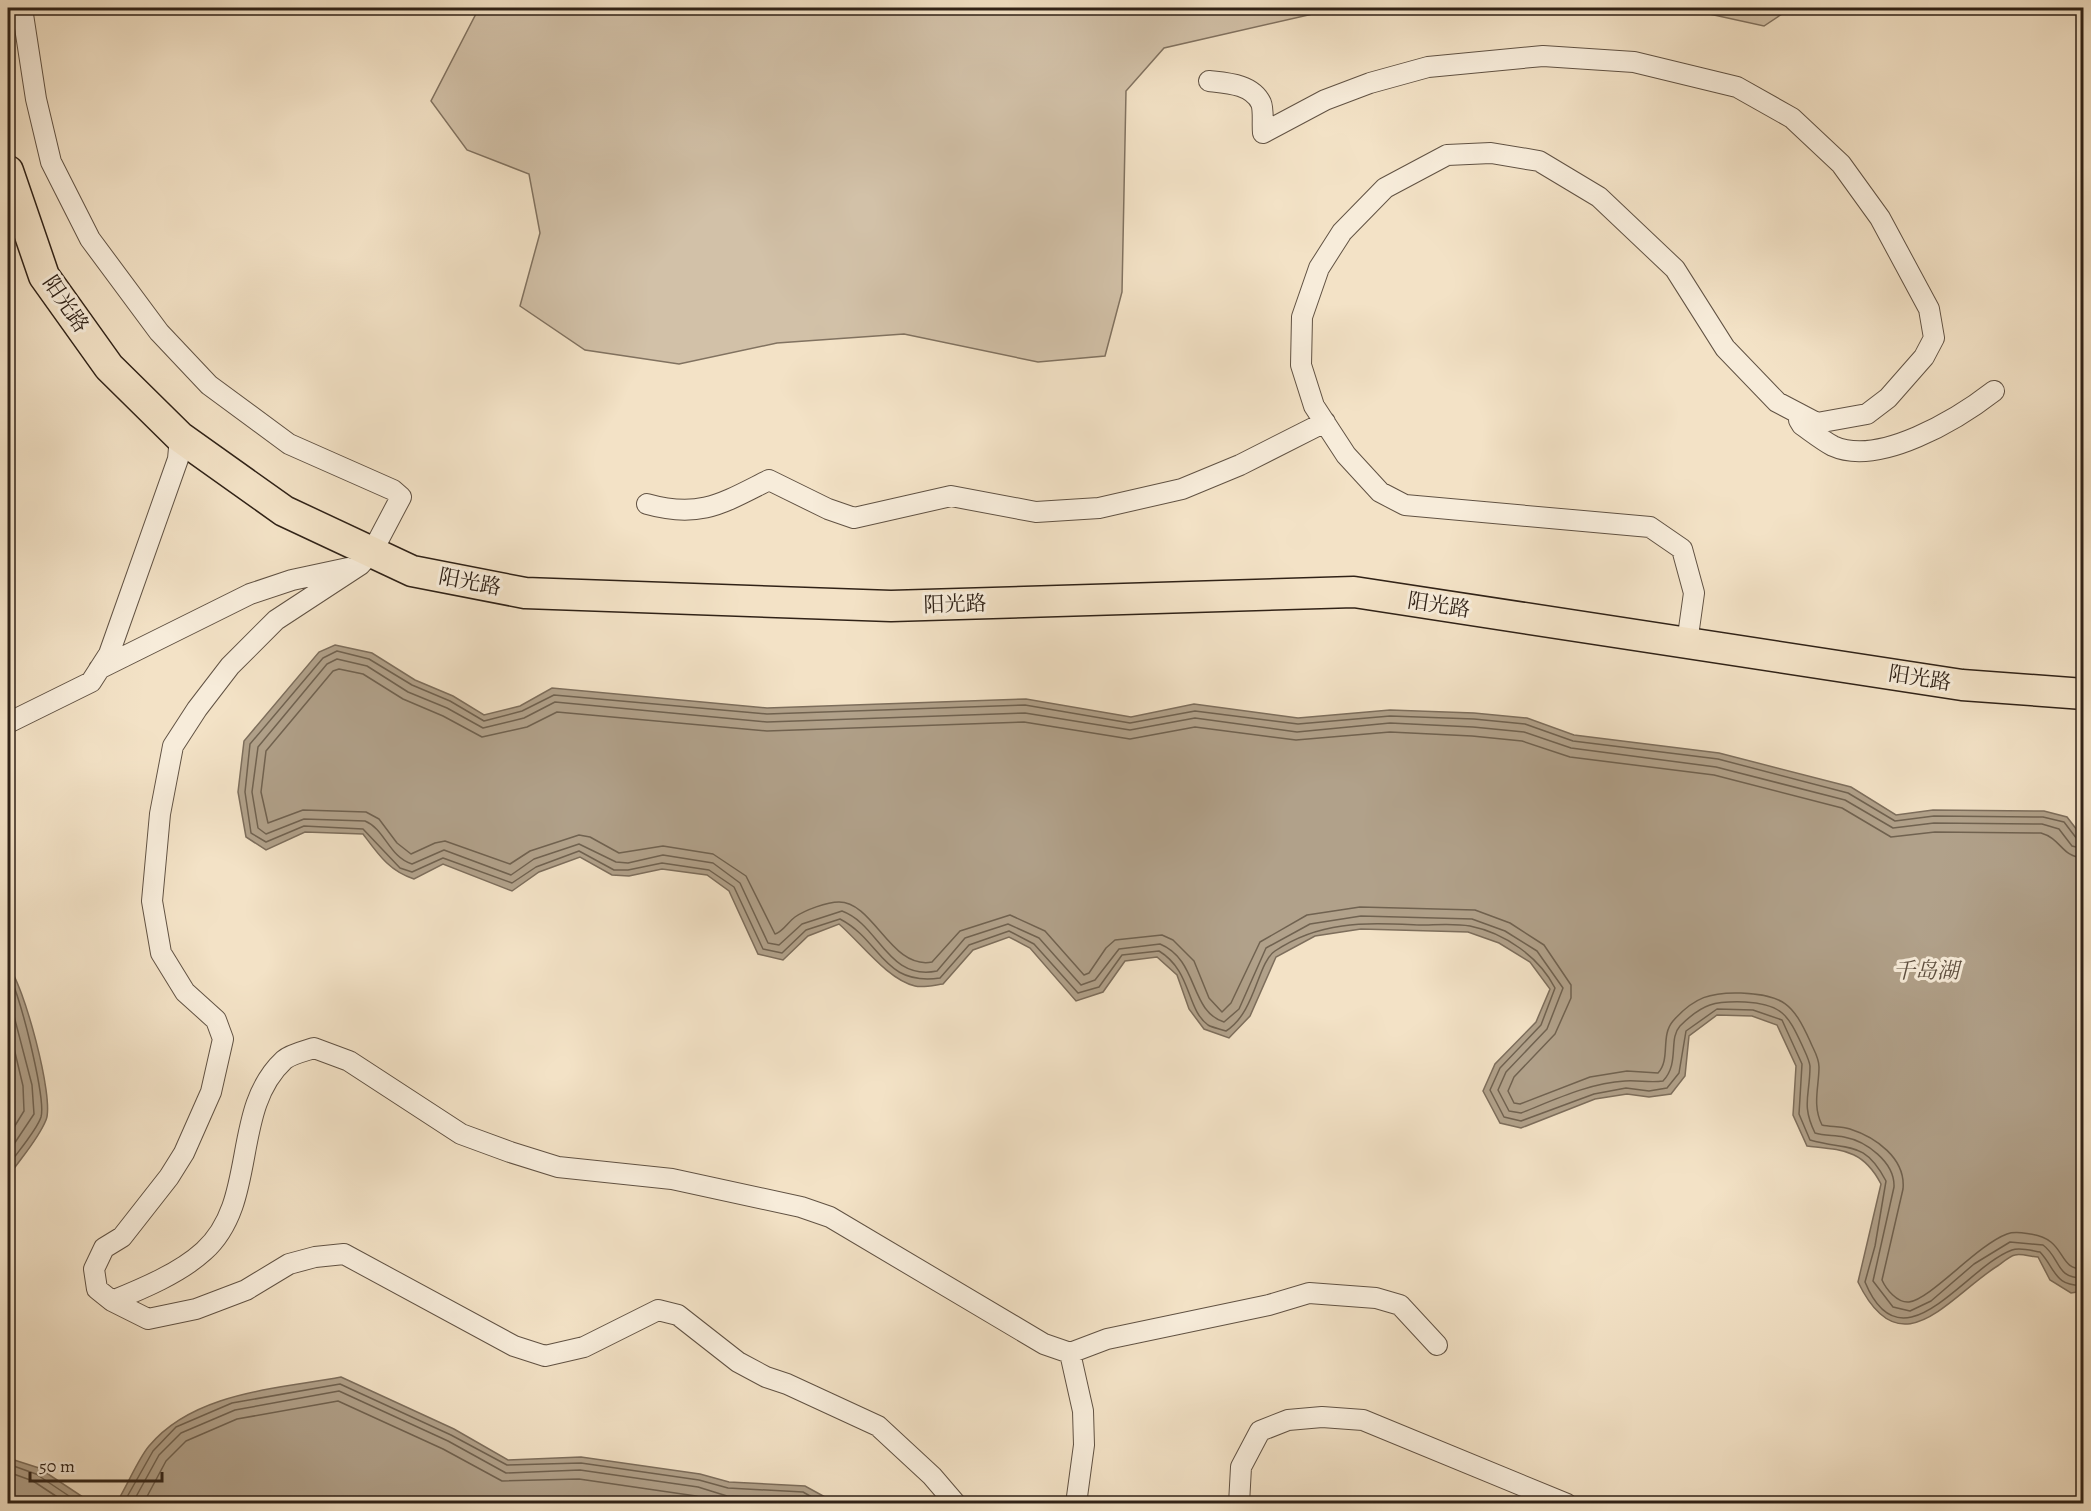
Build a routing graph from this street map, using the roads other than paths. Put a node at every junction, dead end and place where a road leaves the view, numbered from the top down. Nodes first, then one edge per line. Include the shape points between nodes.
1 (21, 8) edge
2 (1209, 81) dead end
3 (8, 171) edge
4 (8, 223) edge
5 (1994, 391) dead end
6 (1796, 412) junction
7 (1325, 422) junction
8 (179, 448) junction
9 (647, 504) dead end
10 (366, 559) junction
11 (1687, 643) junction
12 (99, 669) junction
13 (2084, 694) edge
14 (2084, 712) edge
15 (8, 723) edge
16 (112, 1301) junction
17 (1437, 1345) dead end
18 (1070, 1353) junction
19 (956, 1503) edge
20 (1076, 1503) edge
21 (1239, 1503) edge
22 (1567, 1503) edge

1 - 10 street via 51,162 90,239 159,332 209,386 289,444 399,493 400,499
2 - 6 street via 1236,84 1252,94 1262,104 1263,133 1325,100 1428,67 1544,56 1634,62 1737,87 1764,102 1792,118 1841,164 1880,218 1929,309 1934,338 1924,357 1888,398 1867,414 1817,423
3 - 8 main road, 阳光路 via 44,276 109,367
4 - 8 main road, 阳光路 via 29,284 89,368
5 - 6 street via 1930,431 1866,452 1834,446 1802,425
6 - 7 street via 1777,402 1725,348 1675,268 1599,197 1539,161 1491,153 1448,154 1385,188 1342,232 1319,268 1302,317 1301,365 1314,406
7 - 9 street via 1182,489 1099,508 1036,512 951,496 854,518 770,480 710,509 668,510
7 - 11 street via 1346,455 1380,492 1405,505 1650,527 1682,549 1694,593
8 - 10 main road, 阳光路
8 - 12 street via 109,654
10 - 11 main road, 阳光路 via 525,593 891,606 1354,592
10 - 12 street via 250,594
10 - 14 main road, 阳光路 via 407,587 523,610 891,623 1353,609 1960,702
10 - 16 street via 276,620 230,666 173,746 160,814 152,901 161,953 185,992 216,1020 223,1039 211,1092 184,1153 122,1237 104,1248 94,1269 97,1289
11 - 13 main road, 阳光路 via 1962,685
12 - 15 street via 91,682
16 - 18 street via 149,1286 204,1251 224,1224 239,1192 255,1110 269,1080 285,1058 314,1048 348,1061 461,1134 510,1152 558,1167 672,1179 830,1216 1044,1344
16 - 19 street via 148,1319 196,1309 246,1290 290,1264 344,1254 514,1346 545,1356 584,1347 658,1311 678,1315 738,1362 878,1426
17 - 18 street via 1400,1305 1309,1293 1107,1339
18 - 20 street via 1083,1411 1084,1445
21 - 22 street via 1241,1467 1260,1431 1288,1420 1322,1417 1363,1420

